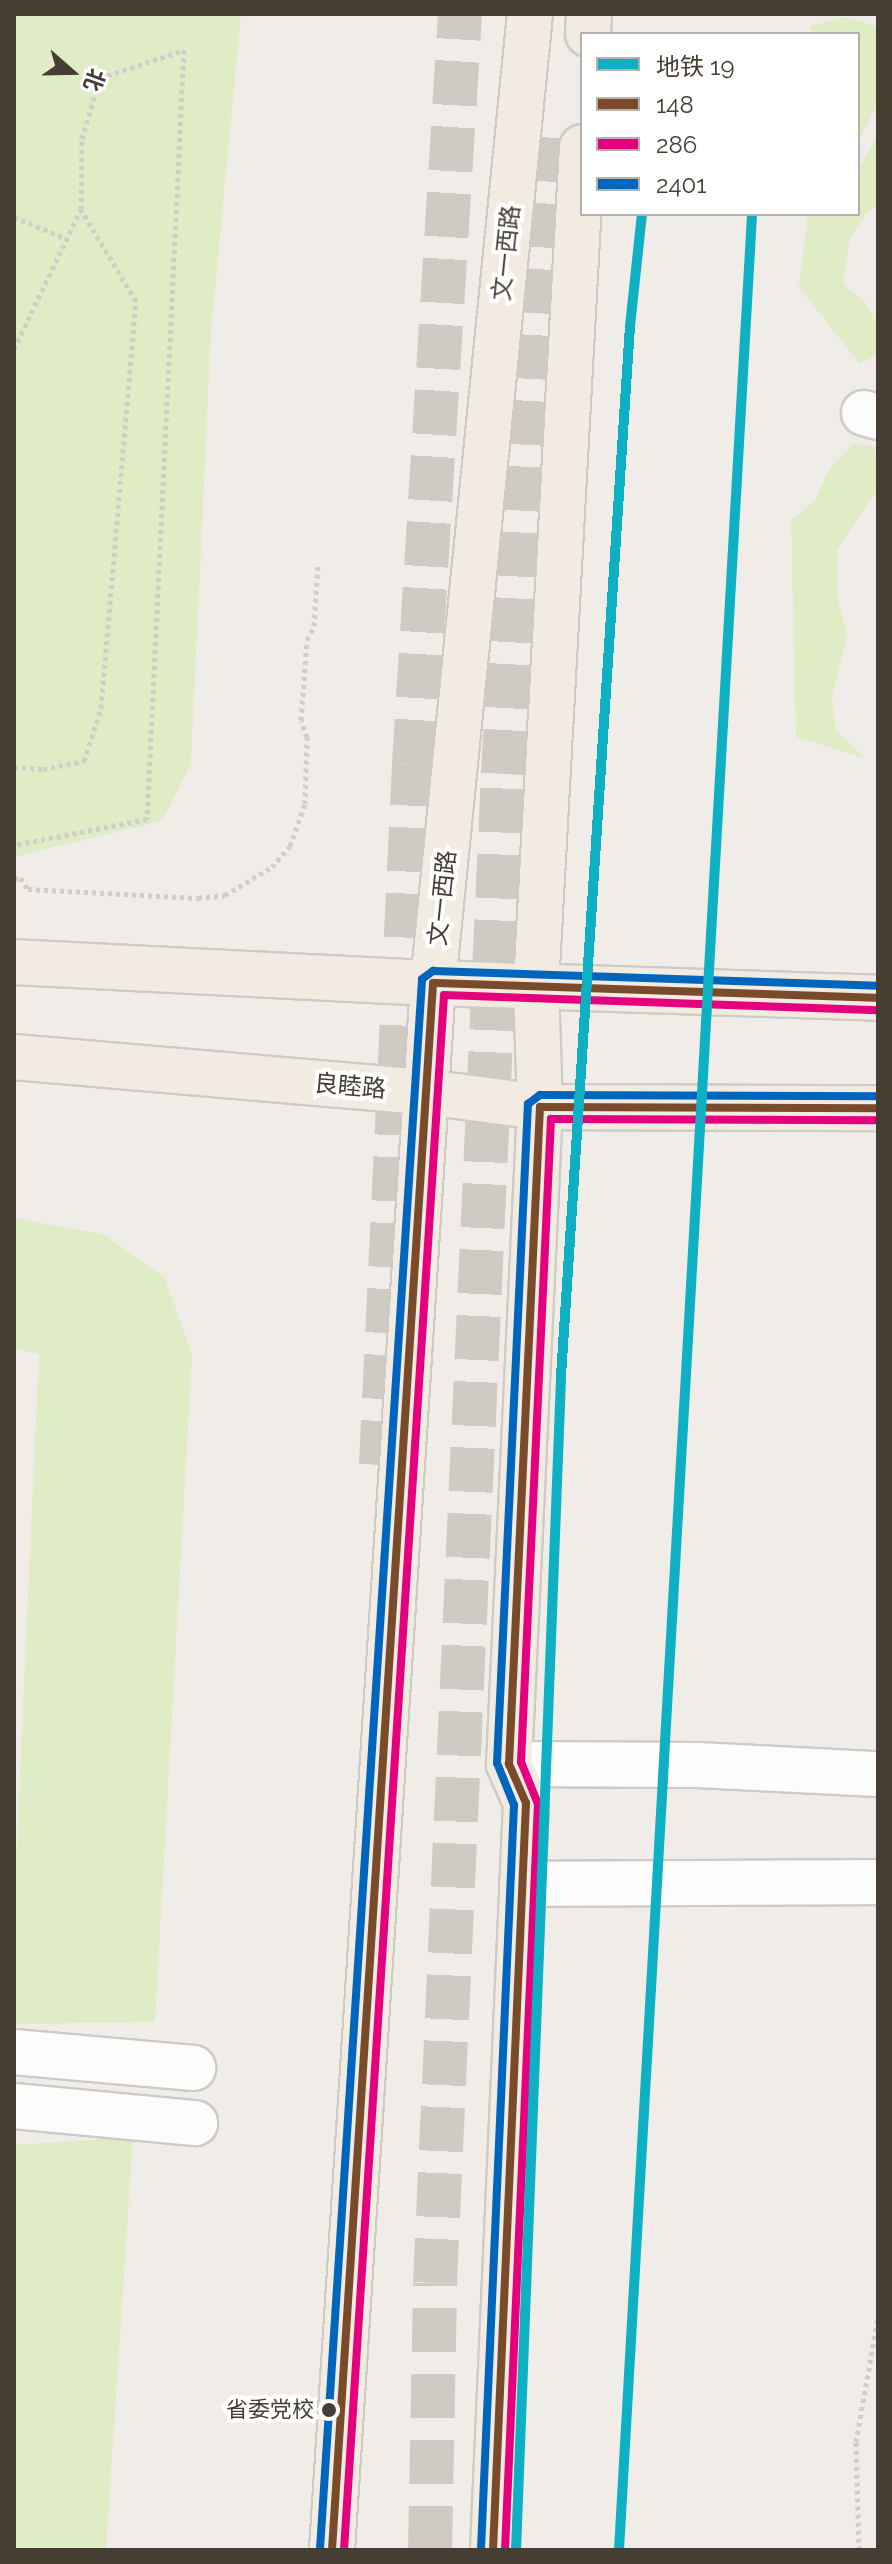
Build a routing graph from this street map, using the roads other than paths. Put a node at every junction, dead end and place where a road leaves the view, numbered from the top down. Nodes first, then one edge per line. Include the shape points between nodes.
1 (530, 14) edge
2 (580, 183) edge
3 (14, 962) edge
4 (433, 983) junction
5 (536, 986) junction
6 (878, 998) edge
7 (14, 1057) edge
8 (426, 1092) junction
9 (540, 1107) junction
10 (878, 1108) edge
11 (509, 1764) junction
12 (878, 1774) edge
13 (878, 1882) edge
14 (522, 1884) junction
15 (14, 2052) edge
16 (193, 2068) dead end
17 (14, 2106) edge
18 (195, 2123) dead end
19 (332, 2550) edge
20 (493, 2550) edge

1 - 4 main road, 文一西路
2 - 5 main road
3 - 4 main road
4 - 5 main road
4 - 8 main road, 文一西路
5 - 6 main road
5 - 9 main road
7 - 8 main road, 良睦路
8 - 9 main road, 良睦路
8 - 19 main road, 文一西路
9 - 10 main road, 良睦路
9 - 11 main road
11 - 12 lane via 698,1765
11 - 14 main road via 526,1803
13 - 14 lane
14 - 20 main road
15 - 16 lane
17 - 18 lane

